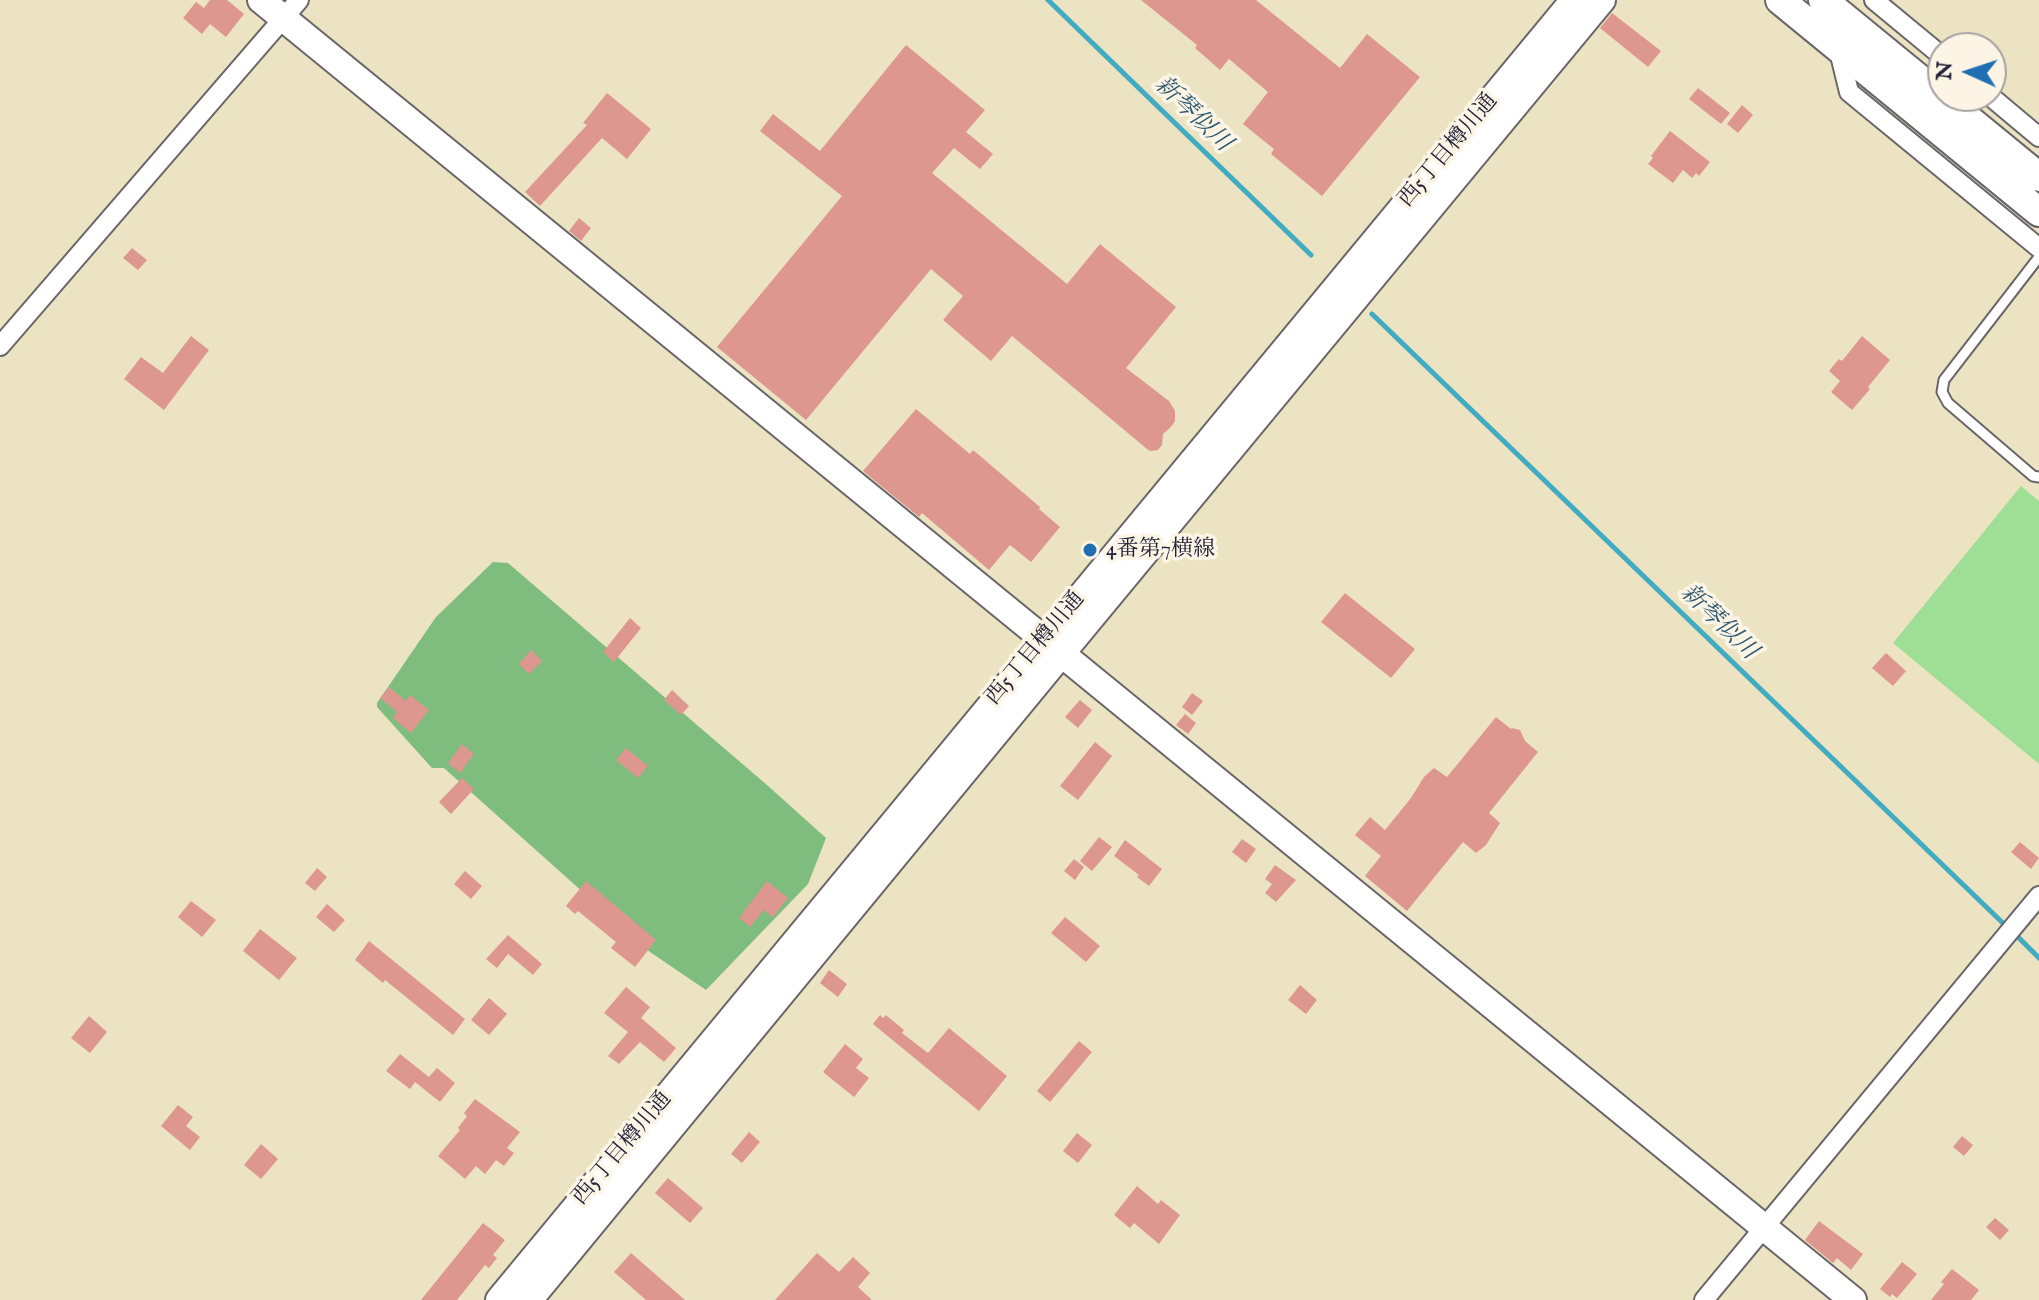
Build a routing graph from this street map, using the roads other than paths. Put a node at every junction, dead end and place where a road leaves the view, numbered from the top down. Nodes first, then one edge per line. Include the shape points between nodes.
1 (261, 0) edge
2 (1574, 0) edge
3 (1602, 0) edge
4 (1780, 0) edge
5 (1823, 0) edge
6 (1874, 0) edge
7 (291, 9) edge
8 (1927, 44) edge
9 (1838, 47) junction
10 (2007, 110) edge
11 (2039, 137) edge
12 (2039, 177) edge
13 (2039, 212) edge
14 (2039, 248) edge
15 (2039, 257) edge
16 (0, 346) edge
17 (2039, 477) edge
18 (1052, 647) junction
19 (2039, 896) edge
20 (1764, 1227) junction
21 (499, 1300) edge
22 (529, 1300) edge
23 (1704, 1300) edge
24 (1853, 1300) edge

1 - 7 main road
2 - 18 main road, 西5丁目樽川通
3 - 18 main road, 西5丁目樽川通
4 - 9 main road
5 - 12 main road
6 - 8 street
7 - 16 street
7 - 18 main road
9 - 13 main road
9 - 14 street via 1849,92
10 - 11 street
15 - 17 lane via 1944,380 1942,392 1948,403
18 - 20 main road
18 - 21 main road, 西5丁目樽川通
18 - 22 main road, 西5丁目樽川通
19 - 20 street
20 - 23 street
20 - 24 main road

